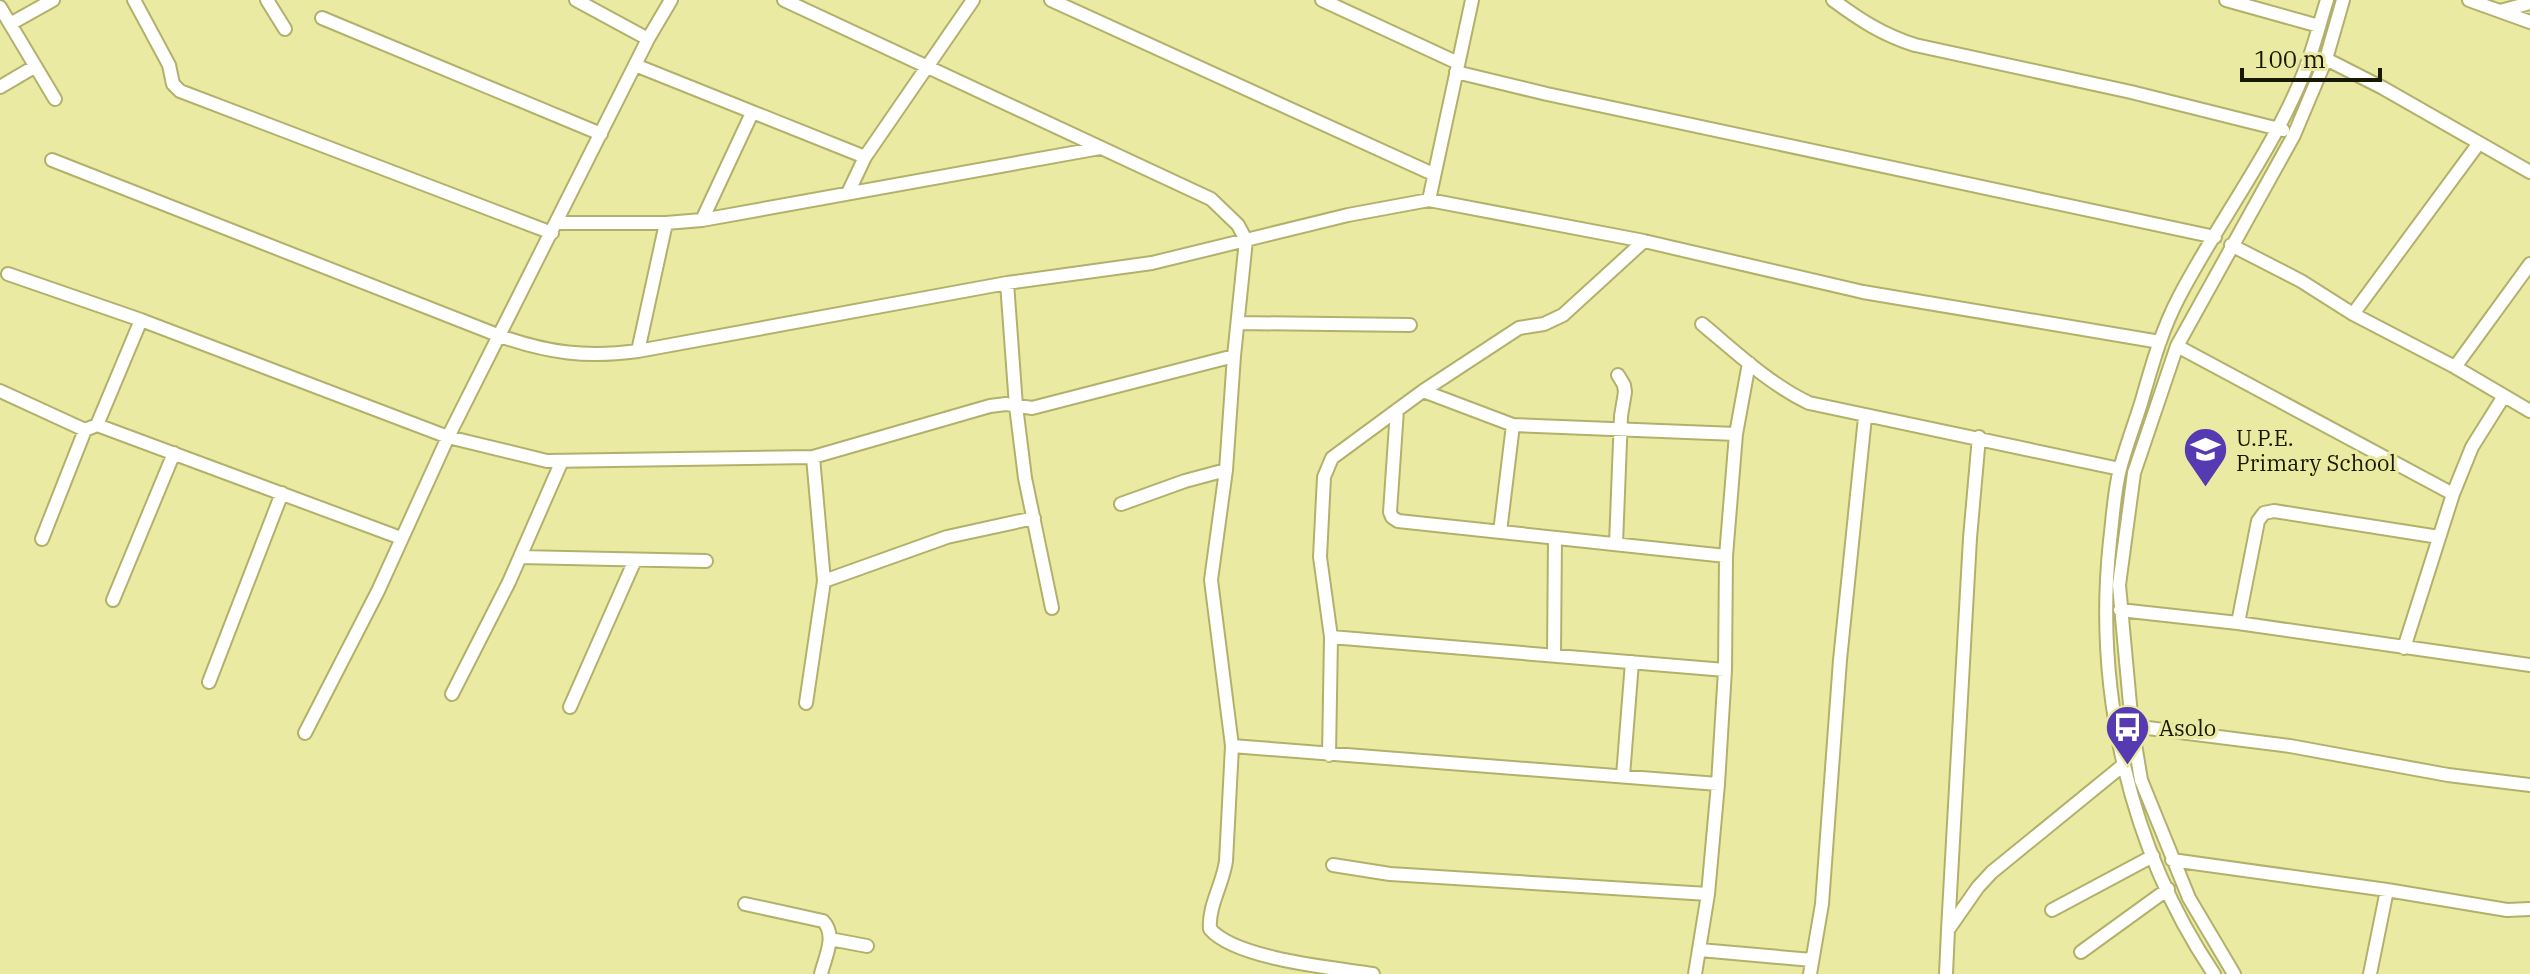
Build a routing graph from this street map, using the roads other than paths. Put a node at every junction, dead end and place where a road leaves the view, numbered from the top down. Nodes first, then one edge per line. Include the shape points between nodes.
1 (53, 0) edge
2 (134, 0) edge
3 (267, 0) edge
4 (576, 0) edge
5 (671, 0) edge
6 (784, 0) edge
7 (973, 0) edge
8 (1051, 0) edge
9 (1322, 0) edge
10 (1472, 0) edge
11 (1833, 0) edge
12 (2226, 0) edge
13 (2327, 0) edge
14 (2343, 0) edge
15 (2469, 0) edge
16 (2530, 3) edge
17 (0, 7) edge
18 (2500, 11) junction
19 (322, 18) dead end
20 (2530, 22) edge
21 (10, 24) junction
22 (2319, 26) junction
23 (285, 29) dead end
24 (648, 39) junction
25 (2326, 59) junction
26 (927, 64) junction
27 (635, 65) junction
28 (34, 67) junction
29 (1457, 68) junction
30 (0, 87) edge
31 (55, 99) dead end
32 (752, 113) junction
33 (2277, 128) junction
34 (601, 134) junction
35 (2294, 135) junction
36 (2479, 143) junction
37 (1100, 148) junction
38 (865, 157) junction
39 (52, 160) dead end
40 (2530, 172) edge
41 (1433, 174) junction
42 (848, 193) junction
43 (1429, 200) junction
44 (702, 220) junction
45 (666, 223) junction
46 (554, 228) junction
47 (2215, 237) junction
48 (1246, 240) junction
49 (1644, 241) junction
50 (2231, 245) junction
51 (2530, 264) edge
52 (8, 274) dead end
53 (1007, 283) junction
54 (2353, 314) junction
55 (141, 320) junction
56 (1238, 323) junction
57 (1702, 324) dead end
58 (1410, 325) dead end
59 (500, 336) junction
60 (2160, 342) junction
61 (2177, 346) junction
62 (638, 351) junction
63 (1234, 356) junction
64 (1749, 363) junction
65 (2455, 367) junction
66 (1618, 375) dead end
67 (0, 391) edge
68 (1423, 391) junction
69 (2504, 396) junction
70 (1016, 406) junction
71 (1397, 410) junction
72 (2530, 411) edge
73 (1865, 417) junction
74 (1513, 425) junction
75 (91, 428) junction
76 (1623, 429) junction
77 (1736, 434) junction
78 (448, 437) junction
79 (1979, 437) junction
80 (174, 453) junction
81 (813, 457) junction
82 (561, 463) junction
83 (2120, 469) junction
84 (1226, 470) junction
85 (282, 493) junction
86 (2453, 494) junction
87 (1121, 504) dead end
88 (1034, 518) junction
89 (1500, 532) junction
90 (2439, 537) junction
91 (401, 538) junction
92 (1555, 538) junction
93 (42, 539) dead end
94 (1616, 544) junction
95 (1726, 556) junction
96 (520, 557) junction
97 (635, 560) junction
98 (706, 561) dead end
99 (824, 581) junction
100 (113, 600) dead end
101 (1052, 608) dead end
102 (2120, 610) junction
103 (2238, 623) junction
104 (1331, 637) junction
105 (2404, 648) junction
106 (1554, 654) junction
107 (1632, 662) junction
108 (2530, 665) edge
109 (1725, 670) junction
110 (209, 682) dead end
111 (452, 694) dead end
112 (806, 703) dead end
113 (570, 707) dead end
114 (2132, 726) junction
115 (305, 733) dead end
116 (1232, 746) junction
117 (1329, 755) junction
118 (2122, 766) junction
119 (1623, 776) junction
120 (1718, 784) junction
121 (2530, 785) edge
122 (2153, 856) junction
123 (2172, 860) junction
124 (1333, 865) dead end
125 (2168, 889) junction
126 (2387, 890) junction
127 (1708, 894) junction
128 (745, 904) dead end
129 (2530, 909) edge
130 (2052, 910) dead end
131 (1948, 930) junction
132 (830, 939) junction
133 (867, 946) dead end
134 (1700, 950) junction
135 (2081, 952) dead end
136 (1812, 960) junction
137 (821, 974) edge
138 (1373, 974) edge
139 (1695, 974) edge
140 (1810, 974) edge
141 (1946, 974) edge
142 (2214, 974) edge
143 (2234, 974) edge
144 (2370, 974) edge

1 - 21 street
2 - 46 street via 180,91
3 - 23 street
4 - 24 street
5 - 24 street
6 - 26 street
7 - 26 street
8 - 41 street
9 - 29 street
10 - 29 street
11 - 33 street via 1866,25 1915,45
12 - 22 street
13 - 22 street
14 - 25 street
15 - 18 street
16 - 18 street
17 - 21 street
18 - 20 street
19 - 34 street
21 - 28 street
22 - 33 street
24 - 27 street
25 - 35 street
25 - 36 street
26 - 37 street
26 - 38 street
27 - 32 street
27 - 34 street
28 - 30 street
28 - 31 street
29 - 41 street
29 - 47 street via 1547,94
32 - 38 street
32 - 44 street
33 - 35 street
33 - 47 street
34 - 46 street
35 - 50 street
36 - 40 street
36 - 54 street
37 - 42 street
37 - 48 street via 1211,199
38 - 42 street
39 - 59 street
41 - 43 street
42 - 44 street
43 - 48 street
43 - 49 street
44 - 45 street
45 - 46 street
45 - 62 street
46 - 59 street
47 - 60 street via 2179,297
48 - 53 street via 1152,263
48 - 56 street
49 - 60 street via 1863,292
49 - 68 street via 1563,315 1519,328
50 - 54 street
50 - 61 street
51 - 65 street
52 - 55 street
53 - 62 street
53 - 70 street
54 - 65 street
55 - 75 street
55 - 78 street
56 - 58 street
56 - 63 street
57 - 64 street
59 - 62 street via 579,355
59 - 78 street
60 - 83 street
61 - 86 street
61 - 102 street via 2134,473
63 - 70 street via 1032,408
63 - 84 street
64 - 73 street via 1809,403
64 - 77 street
65 - 69 street
66 - 76 street via 1624,385
67 - 75 street
68 - 71 street
68 - 74 street
69 - 72 street
69 - 86 street via 2472,447
70 - 81 street via 990,406
70 - 88 street
71 - 89 street via 1392,517
71 - 104 street via 1332,458 1326,469 1320,557
73 - 79 street
73 - 136 street via 1822,904
74 - 76 street
74 - 89 street
75 - 80 street
75 - 93 street
76 - 77 street
76 - 94 street
77 - 95 street
78 - 82 street
78 - 91 street
79 - 83 street
79 - 131 street
80 - 85 street
80 - 100 street
81 - 82 street
81 - 99 street
82 - 96 street
83 - 118 street via 2105,611
84 - 87 street
84 - 116 street via 1211,580
85 - 91 street
85 - 110 street
86 - 90 street
88 - 99 street via 947,537
88 - 101 street
89 - 92 street
90 - 103 street via 2264,513
90 - 105 street
91 - 115 street
92 - 94 street
92 - 106 street
94 - 95 street
95 - 109 street
96 - 97 street
96 - 111 street
97 - 98 street
97 - 113 street
99 - 112 street
102 - 103 street
102 - 114 street
103 - 105 street
104 - 106 street
104 - 117 street
105 - 108 street
106 - 107 street
107 - 109 street
107 - 119 street
109 - 120 street
114 - 121 street
114 - 123 street via 2141,780
116 - 117 street
116 - 138 street via 1224,879 1210,929 1228,942 1289,962
117 - 119 street
118 - 122 street
118 - 131 street via 1992,872
119 - 120 street
120 - 127 street
122 - 125 street
122 - 130 street
123 - 126 street
123 - 143 street
124 - 127 street via 1390,874
125 - 135 street
125 - 142 street
126 - 129 street via 2507,910
126 - 144 street
127 - 134 street
128 - 132 street via 823,921
131 - 141 street
132 - 133 street
132 - 137 street
134 - 136 street
134 - 139 street
136 - 140 street

